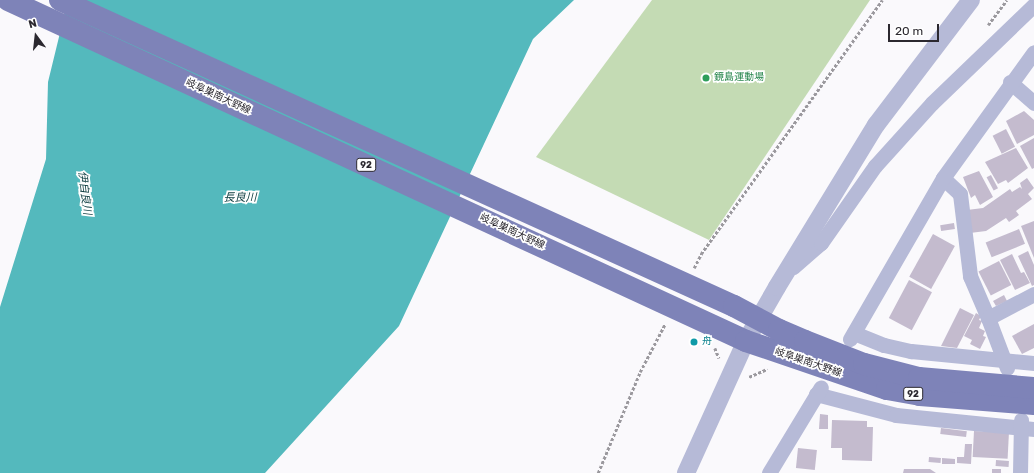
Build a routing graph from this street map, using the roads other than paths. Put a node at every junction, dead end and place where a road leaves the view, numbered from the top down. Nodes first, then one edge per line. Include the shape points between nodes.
1 (8, 0) edge
2 (60, 0) edge
3 (971, 0) edge
4 (1034, 5) edge
5 (1031, 58) edge
6 (1010, 82) junction
7 (1034, 103) edge
8 (943, 178) junction
9 (788, 272) junction
10 (1034, 294) edge
11 (760, 318) junction
12 (988, 318) junction
13 (746, 342) junction
14 (801, 350) junction
15 (1034, 363) edge
16 (1005, 365) junction
17 (1034, 388) edge
18 (1028, 420) edge
19 (686, 473) edge
20 (770, 473) edge
21 (1020, 473) edge

1 - 13 main road, 岐阜巣南大野線 / 92
2 - 11 main road, 岐阜巣南大野線 / 92
3 - 9 street via 876,125
4 - 9 street via 932,103 876,166 821,242
5 - 6 street
6 - 7 street
6 - 8 street
8 - 12 street via 960,194 970,276
8 - 16 street via 852,336 911,351
9 - 11 street
10 - 12 street
11 - 13 street
11 - 14 main road, 岐阜巣南大野線 / 92 via 779,330
12 - 16 street
13 - 14 main road, 岐阜巣南大野線 / 92
13 - 19 street
14 - 17 main road, 岐阜巣南大野線 / 92 via 919,378
14 - 18 main road, 岐阜巣南大野線 / 92 via 887,389
15 - 16 street
18 - 20 street via 896,415 819,390
18 - 21 street

